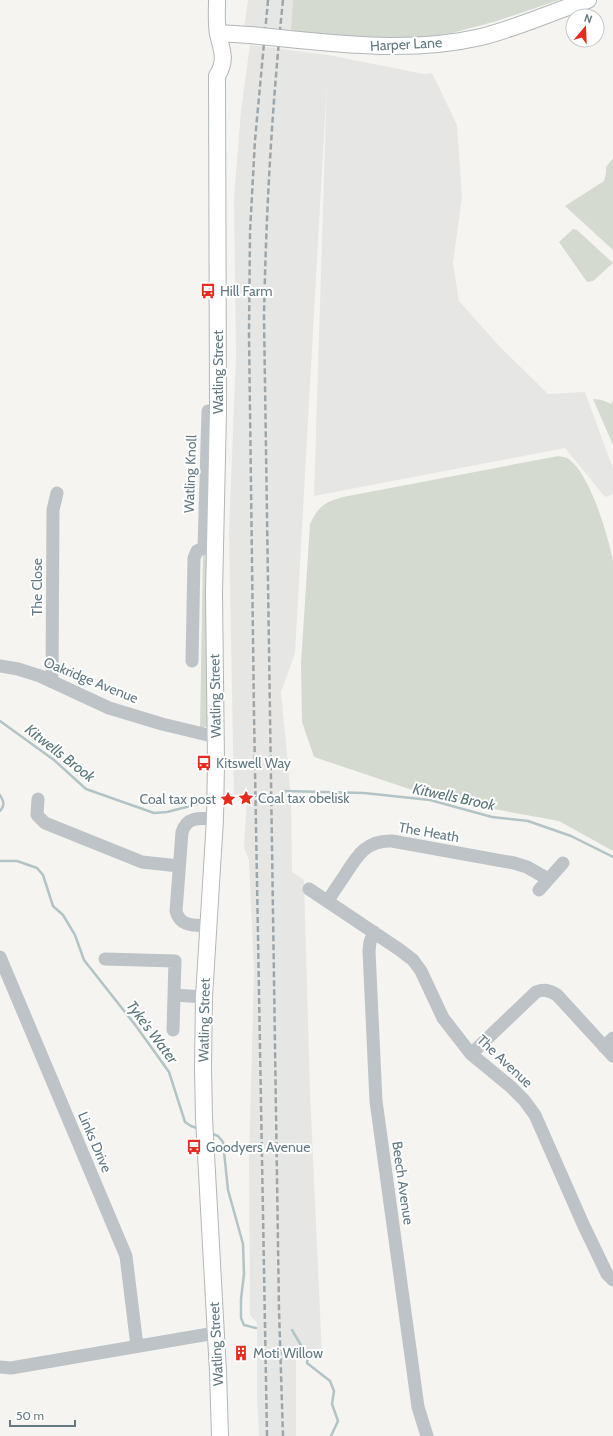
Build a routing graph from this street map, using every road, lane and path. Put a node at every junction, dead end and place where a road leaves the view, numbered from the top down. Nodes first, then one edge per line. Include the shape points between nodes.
1 (217, 0) edge
2 (588, 0) edge
3 (218, 33) junction
4 (57, 493) dead end
5 (209, 549) junction
6 (192, 661) dead end
7 (0, 666) edge
8 (52, 682) junction
9 (216, 737) junction
10 (38, 799) dead end
11 (215, 819) junction
12 (563, 863) dead end
13 (179, 866) junction
14 (548, 880) junction
15 (309, 889) dead end
16 (539, 890) dead end
17 (328, 901) junction
18 (208, 926) junction
19 (374, 932) junction
20 (0, 957) edge
21 (105, 959) dead end
22 (174, 995) junction
23 (204, 997) junction
24 (173, 1030) dead end
25 (610, 1047) edge
26 (471, 1054) junction
27 (613, 1280) edge
28 (215, 1332) junction
29 (137, 1346) junction
30 (0, 1367) edge
31 (220, 1436) edge
32 (427, 1436) edge

1 - 3 main road, Watling Street
2 - 3 main road, Harper Lane, bridge via 480,37 425,45 377,46
3 - 5 main road, Watling Street via 213,51 213,68 217,76 218,411
4 - 8 street, The Close via 53,510
5 - 6 street via 197,551 194,558
5 - 9 main road, Watling Street
7 - 8 street, Oakridge Avenue via 24,671
8 - 9 street, Oakridge Avenue via 109,708
9 - 11 main road, Watling Street
10 - 13 street via 37,815 45,823 135,860
11 - 13 street via 200,818 184,825
11 - 18 main road, Watling Street
12 - 14 street
13 - 18 street via 177,916 185,924
14 - 16 street
14 - 17 street, The Heath via 527,867 514,863 382,841 362,851
15 - 17 street, The Avenue
17 - 19 street, The Avenue
18 - 23 main road, Watling Street
19 - 26 street, The Avenue via 413,960 444,1018
19 - 32 street, Beech Avenue via 369,951 376,1101 418,1406
20 - 29 street, Links Drive via 126,1256
21 - 22 street via 175,961
22 - 23 street
22 - 24 street
23 - 28 main road, Watling Street via 204,1118
25 - 26 street via 557,995 543,990 536,992
26 - 27 street, The Avenue via 511,1087 535,1115 583,1224 607,1274
28 - 29 street
28 - 31 main road, Watling Street
29 - 30 street via 11,1368

